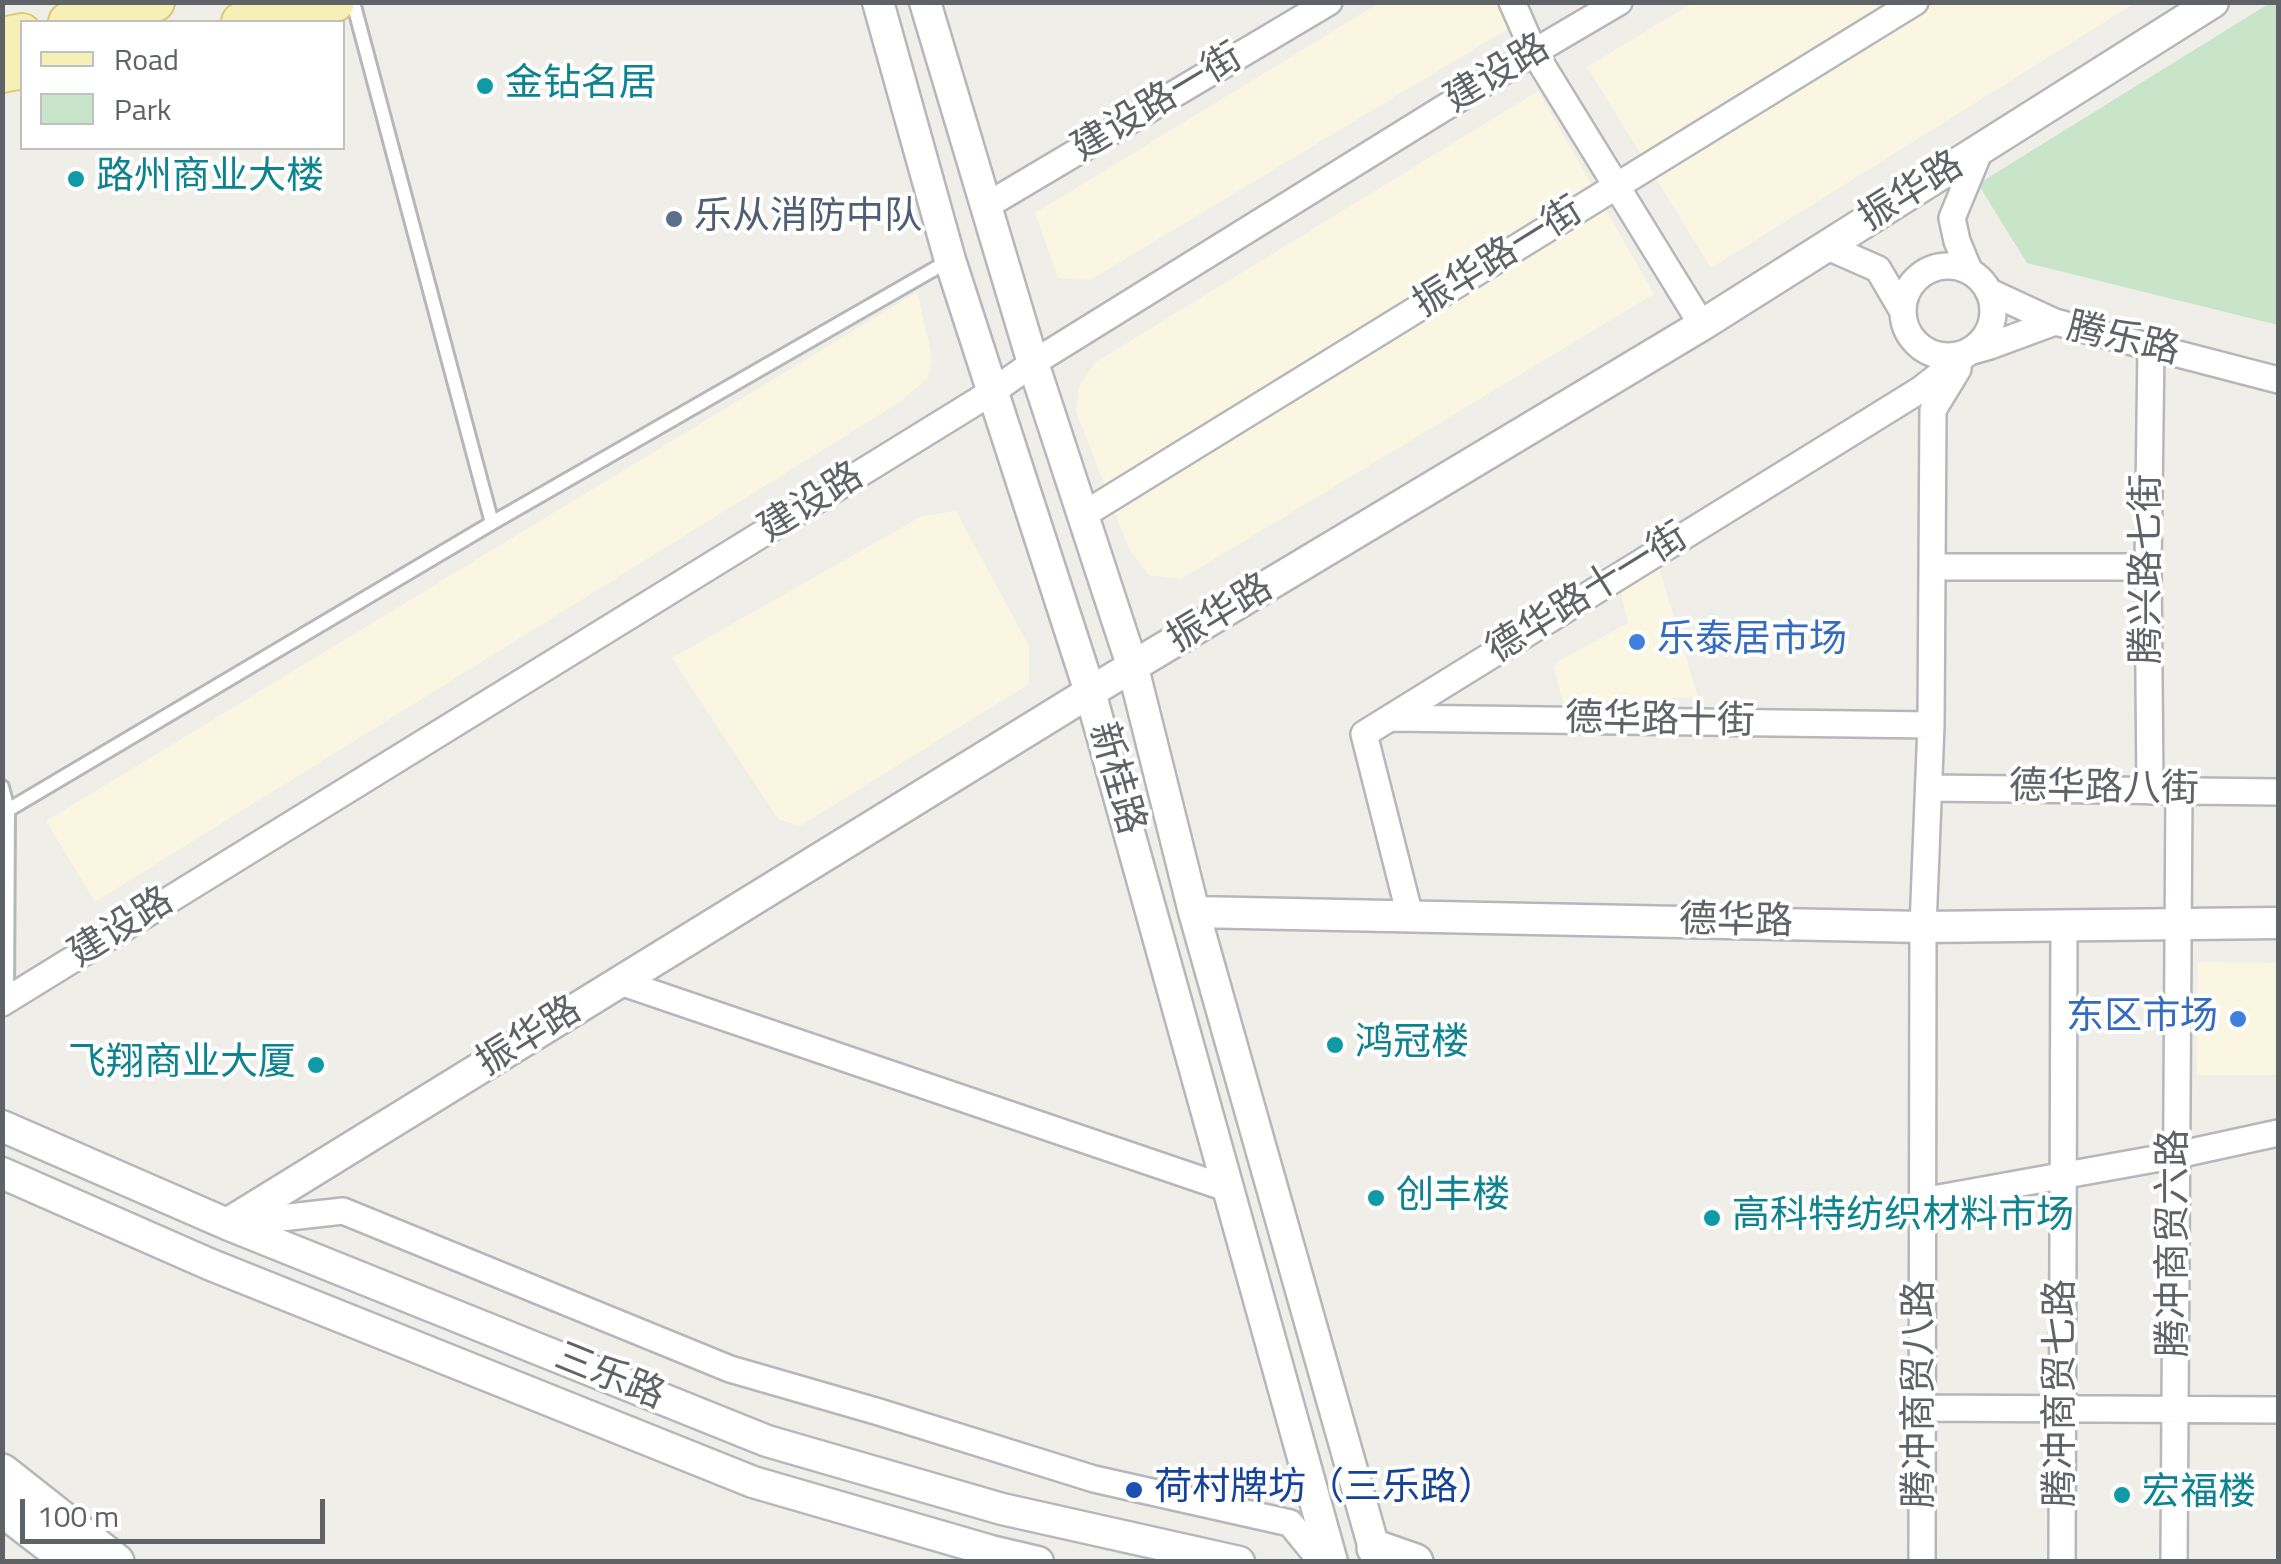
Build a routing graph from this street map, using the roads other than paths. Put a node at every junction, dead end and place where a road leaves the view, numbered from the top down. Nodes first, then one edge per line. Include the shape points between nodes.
1 (155, 2) edge
2 (335, 2) edge
3 (353, 2) edge
4 (878, 2) edge
5 (924, 2) edge
6 (1329, 2) edge
7 (1512, 2) edge
8 (1619, 2) edge
9 (1915, 2) edge
10 (2213, 2) edge
11 (77, 20) edge
12 (250, 20) edge
13 (1534, 52) junction
14 (1980, 150) junction
15 (1617, 186) junction
16 (986, 206) junction
17 (1828, 246) junction
18 (950, 260) junction
19 (1968, 270) junction
20 (1988, 291) junction
21 (1902, 310) junction
22 (2055, 322) junction
23 (1702, 325) junction
24 (2151, 347) junction
25 (1968, 352) junction
26 (1034, 363) junction
27 (2278, 380) edge
28 (992, 392) junction
29 (1083, 515) junction
30 (492, 523) junction
31 (1932, 567) junction
32 (2148, 567) junction
33 (1133, 668) junction
34 (1090, 692) junction
35 (1389, 718) junction
36 (1931, 726) junction
37 (2, 787) edge
38 (1929, 788) junction
39 (2150, 791) junction
40 (2179, 791) junction
41 (2278, 792) edge
42 (8, 810) junction
43 (1194, 912) junction
44 (1410, 916) junction
45 (2278, 922) edge
46 (2179, 924) junction
47 (2064, 925) junction
48 (1922, 927) junction
49 (620, 982) junction
50 (4, 1002) edge
51 (2, 1126) edge
52 (2278, 1133) edge
53 (2177, 1154) junction
54 (2, 1173) edge
55 (2064, 1175) junction
56 (1229, 1188) junction
57 (1922, 1200) junction
58 (226, 1224) junction
59 (1922, 1408) junction
60 (2063, 1409) junction
61 (2175, 1410) junction
62 (2278, 1410) edge
63 (2, 1472) edge
64 (2, 1508) edge
65 (1376, 1555) edge
66 (67, 1558) edge
67 (116, 1562) edge
68 (1038, 1562) edge
69 (1239, 1562) edge
70 (1322, 1562) edge
71 (1332, 1562) edge
72 (1415, 1562) edge
73 (1922, 1562) edge
74 (2062, 1562) edge
75 (2174, 1562) edge

1 - 11 main road
2 - 12 main road
3 - 30 lane
4 - 18 street, 新桂路
5 - 16 street, 新桂路
6 - 16 street, 建设路一街
7 - 13 street
8 - 13 street, 建设路
9 - 15 street, 振华路一街
10 - 14 street, 振华路
13 - 15 street
13 - 26 street, 建设路
14 - 17 street, 振华路
14 - 19 street via 1952,218
15 - 23 street
15 - 29 street, 振华路一街
16 - 26 street, 新桂路
17 - 21 street via 1878,269
17 - 23 street, 振华路
18 - 28 street, 新桂路
18 - 30 lane
19 - 20 street
19 - 21 street via 1926,271 1905,294
20 - 22 street
20 - 25 street via 1993,318
21 - 25 street via 1904,325 1923,350 1938,356
22 - 24 street, 腾乐路
22 - 25 street, 腾乐路
23 - 33 street, 振华路
24 - 27 street, 腾乐路
24 - 32 street, 腾兴路七街
25 - 31 street, 腾冲商贸八路 via 1933,410
25 - 35 street, 德华路十一街 via 1920,390
26 - 28 street, 建设路
26 - 29 street, 新桂路
28 - 34 street, 新桂路
28 - 50 street, 建设路
29 - 33 street, 新桂路
30 - 42 lane
31 - 32 street
31 - 36 street, 腾冲商贸八路
32 - 39 street, 腾兴路七街
33 - 34 street, 振华路
33 - 43 street, 新桂路
34 - 49 street, 振华路
34 - 56 street, 新桂路
35 - 36 street, 德华路十街
35 - 44 street, 德华路十一街 via 1364,734
36 - 38 street, 腾冲商贸八路
37 - 42 lane
38 - 39 street, 德华路八街
38 - 48 street, 腾冲商贸八路
39 - 40 street, 德华路八街
40 - 41 street, 德华路八街
40 - 46 street, 腾冲商贸六路
42 - 50 lane
43 - 44 street, 德华路
43 - 65 street, 新桂路
44 - 48 street, 德华路
45 - 46 street, 德华路
46 - 47 street, 德华路
46 - 53 street, 腾冲商贸六路
47 - 48 street, 德华路
47 - 55 street, 腾冲商贸七路
48 - 57 street, 腾冲商贸八路
49 - 56 street
49 - 58 street, 振华路
51 - 58 street, 三乐路
52 - 53 street
53 - 55 street
53 - 61 street, 腾冲商贸六路
54 - 68 street, 三乐路 via 210,1264 753,1482
55 - 57 street
55 - 60 street, 腾冲商贸七路
56 - 71 street, 新桂路
57 - 59 street, 腾冲商贸八路
58 - 69 street, 三乐路 via 767,1441 1002,1510
58 - 70 street via 344,1211 730,1369 1094,1479 1290,1524
59 - 60 street
59 - 73 street, 腾冲商贸八路
60 - 61 street
60 - 74 street, 腾冲商贸七路
61 - 62 street
61 - 75 street, 腾冲商贸六路
63 - 67 main road
64 - 66 main road
65 - 72 main road

